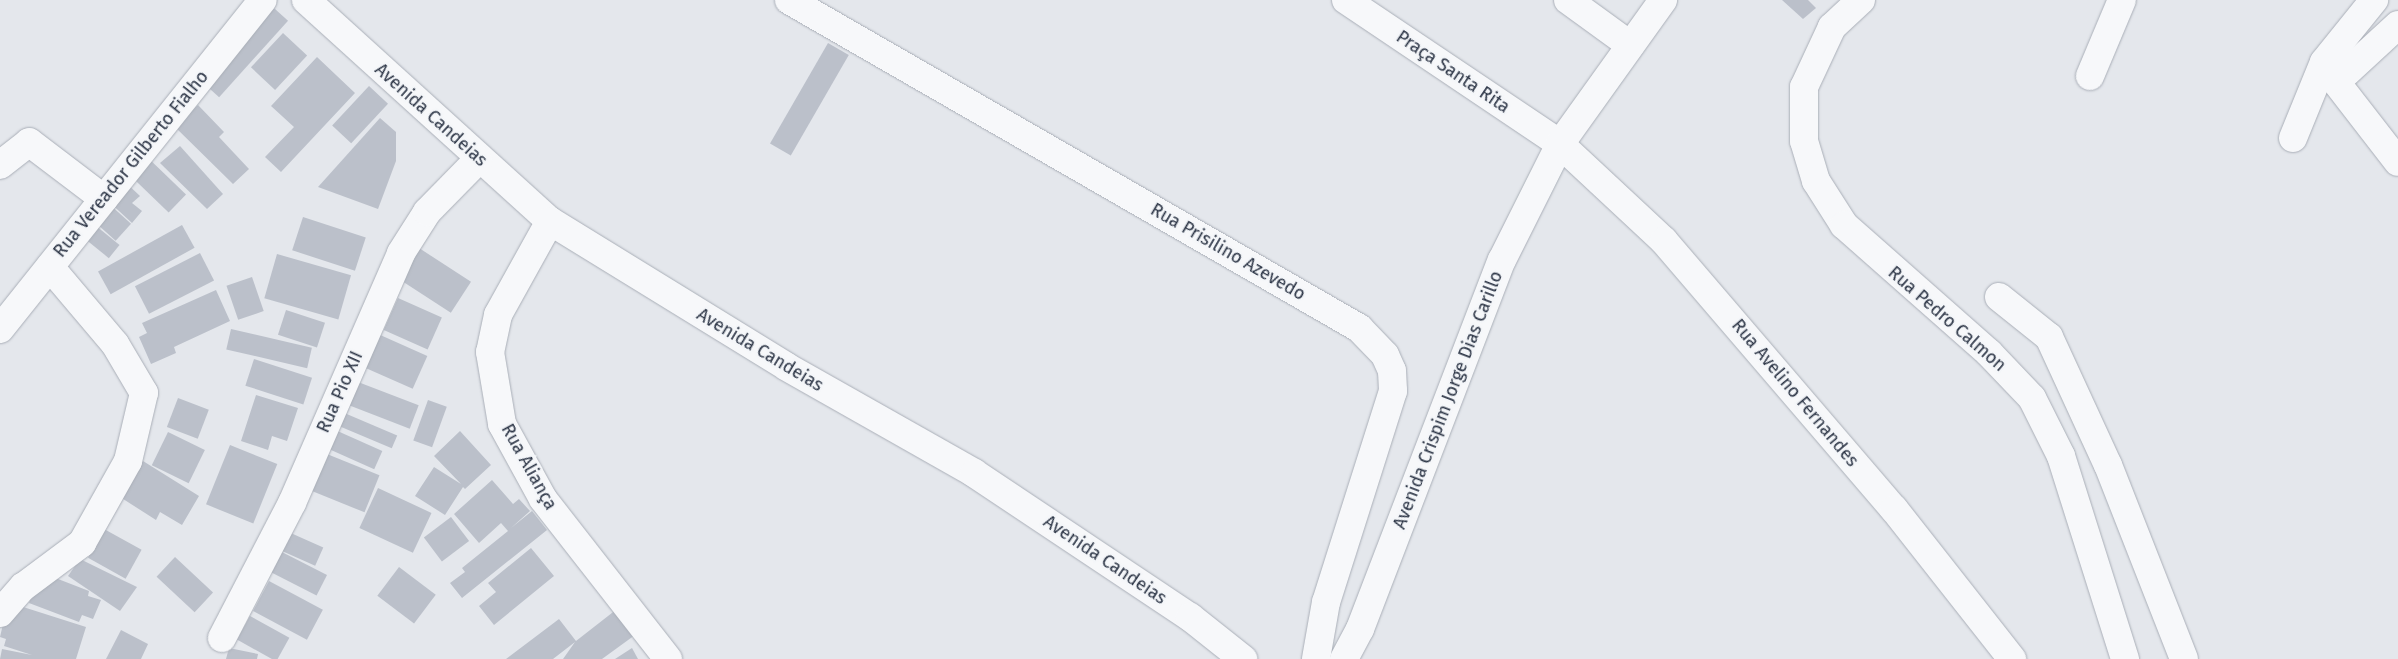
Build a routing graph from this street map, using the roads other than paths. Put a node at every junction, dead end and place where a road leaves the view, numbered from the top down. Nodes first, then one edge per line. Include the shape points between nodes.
1 (263, 0) edge
2 (306, 0) edge
3 (789, 0) edge
4 (1346, 0) edge
5 (1568, 0) edge
6 (1663, 0) edge
7 (1861, 0) edge
8 (2122, 0) edge
9 (2374, 0) edge
10 (2398, 25) edge
11 (1630, 45) junction
12 (2090, 76) dead end
13 (2293, 138) dead end
14 (1560, 144) junction
15 (478, 160) junction
16 (2398, 162) edge
17 (0, 164) edge
18 (104, 199) junction
19 (550, 221) junction
20 (50, 267) junction
21 (1999, 297) dead end
22 (0, 329) edge
23 (0, 613) edge
24 (222, 638) dead end
25 (668, 659) edge
26 (1243, 659) edge
27 (1316, 659) edge
28 (1344, 659) edge
29 (2012, 659) edge
30 (2125, 659) edge
31 (2184, 659) edge

1 - 18 street, Rua Vereador Gilberto Fialho
2 - 15 street, Avenida Candeias
3 - 27 street, Rua Prisilino Azevedo via 1370,336 1385,355 1392,371 1392,391 1326,602
4 - 14 street, Praça Santa Rita
5 - 11 street
6 - 11 street, Avenida Crispim Jorge Dias Carillo
7 - 30 street, Rua Pedro Calmon via 1832,27 1804,87 1804,141 1816,181 1844,225 1989,352 2032,398 2061,456
8 - 12 street
9 - 13 street via 2324,62
10 - 16 street via 2336,82
11 - 14 street, Avenida Crispim Jorge Dias Carillo
14 - 28 street, Avenida Crispim Jorge Dias Carillo via 1502,260 1360,629
14 - 29 street, Rua Avelino Fernandes via 1664,241 1763,354
15 - 19 street, Avenida Candeias
15 - 24 street, Rua Pio XII via 427,212 401,254 292,502
17 - 18 street via 29,142
18 - 20 street, Rua Vereador Gilberto Fialho
19 - 25 street, Rua Aliança via 498,315 490,352 502,424 542,499
19 - 26 street, Avenida Candeias via 786,368 974,472 1190,617
20 - 22 street, Rua Vereador Gilberto Fialho
20 - 23 street via 115,344 144,393 128,461 82,543 23,586
21 - 31 street via 2049,337 2108,465

